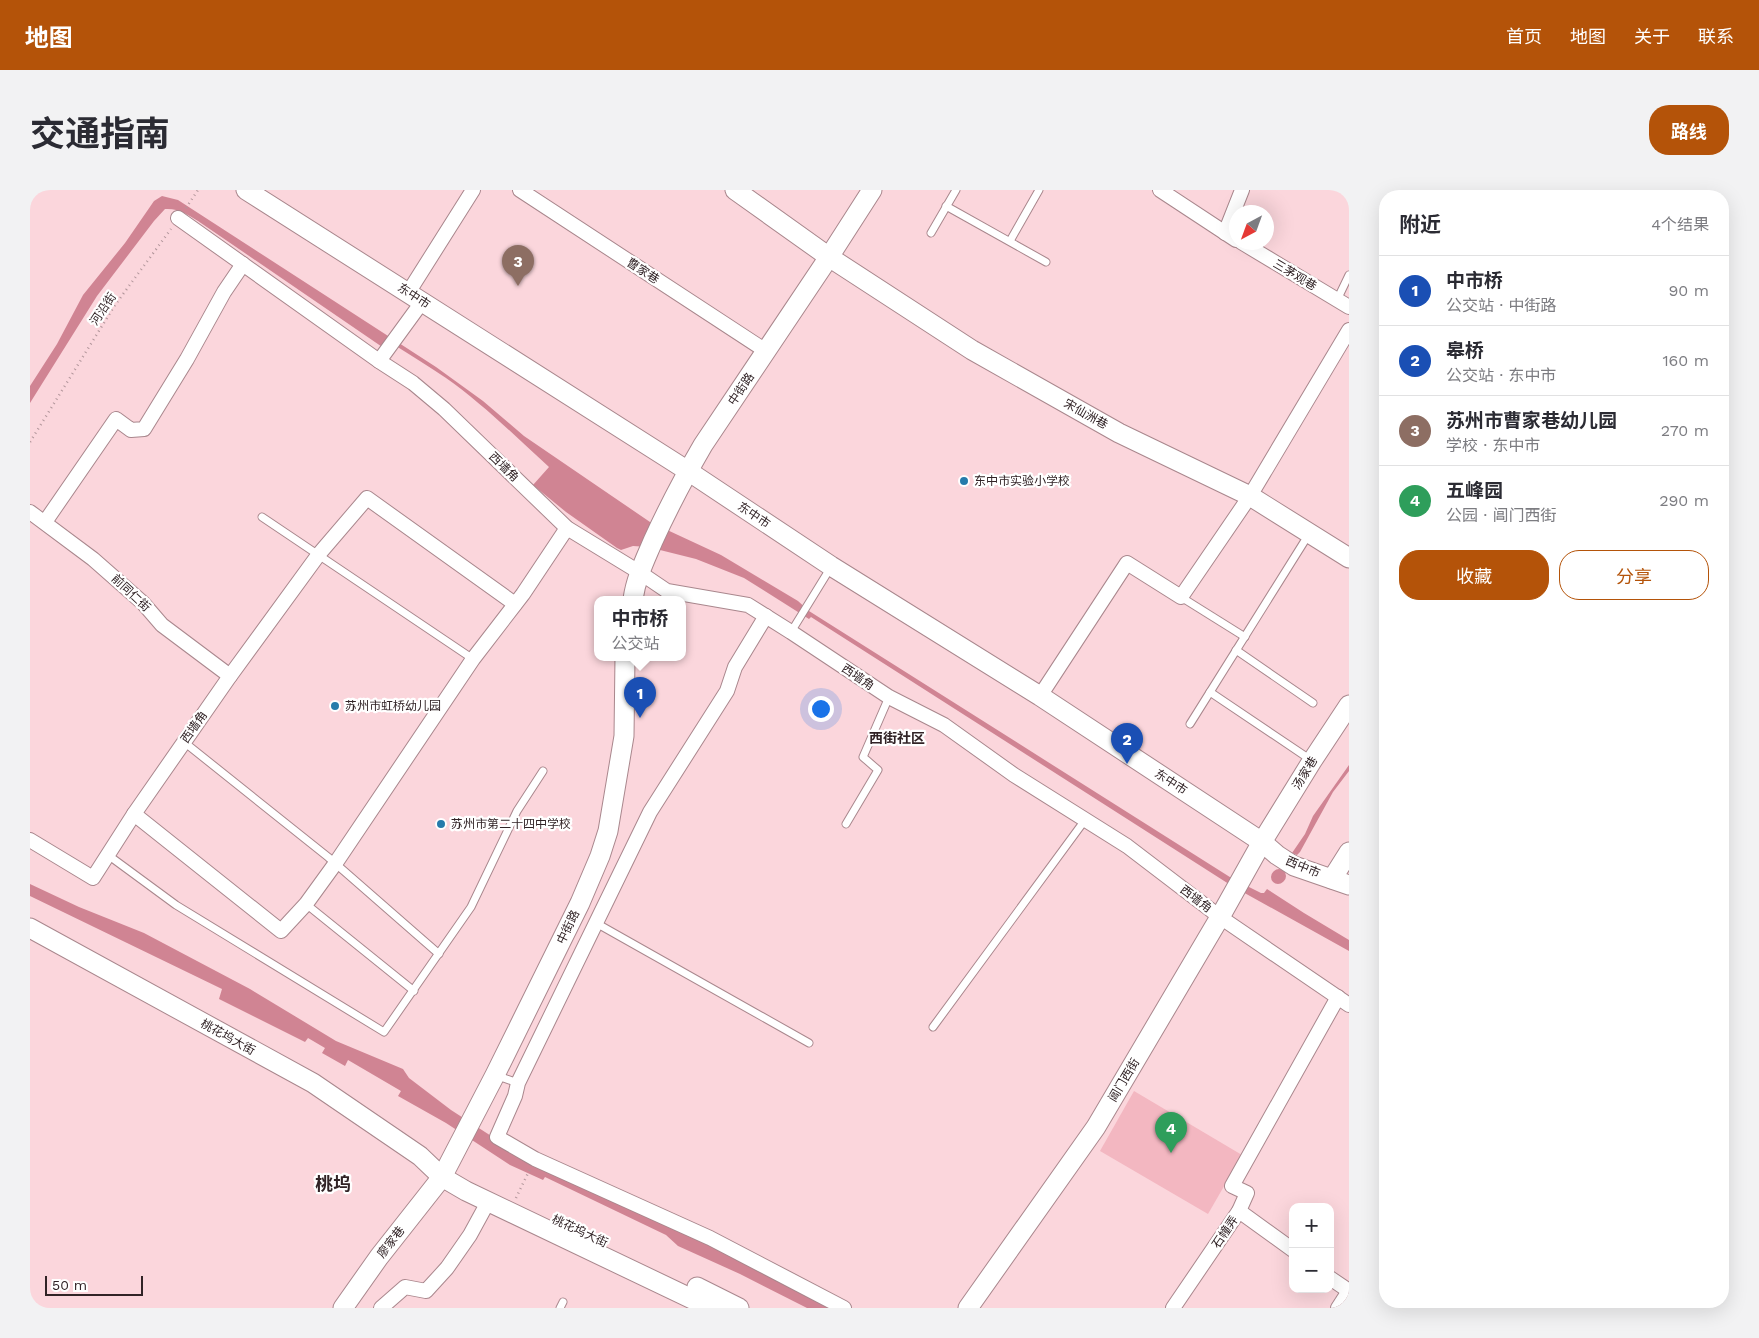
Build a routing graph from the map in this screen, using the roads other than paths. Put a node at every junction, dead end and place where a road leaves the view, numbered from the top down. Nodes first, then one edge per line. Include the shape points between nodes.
1 (246, 190) edge
2 (473, 190) edge
3 (520, 190) edge
4 (735, 190) edge
5 (872, 190) edge
6 (956, 190) edge
7 (1039, 190) edge
8 (1160, 190) edge
9 (1242, 190) edge
10 (1238, 205) edge
11 (946, 206) junction
12 (178, 218) road end
13 (930, 233) dead end
14 (1229, 236) edge
15 (1010, 241) junction
16 (1254, 250) edge
17 (829, 257) junction
18 (1046, 262) dead end
19 (243, 264) junction
20 (1349, 275) edge
21 (415, 297) junction
22 (1336, 300) junction
23 (1349, 307) edge
24 (1349, 330) edge
25 (766, 351) junction
26 (381, 358) junction
27 (688, 471) junction
28 (1250, 496) junction
29 (30, 512) edge
30 (262, 517) dead end
31 (45, 522) junction
32 (567, 528) junction
33 (1310, 533) junction
34 (319, 554) junction
35 (1349, 558) edge
36 (642, 566) junction
37 (831, 566) junction
38 (634, 596) edge
39 (1182, 597) junction
40 (515, 604) junction
41 (766, 616) junction
42 (794, 626) junction
43 (1245, 637) junction
44 (1236, 650) junction
45 (472, 659) junction
46 (625, 661) edge
47 (230, 676) junction
48 (1210, 692) junction
49 (1040, 696) junction
50 (889, 697) junction
51 (1313, 703) dead end
52 (1349, 704) edge
53 (1190, 724) dead end
54 (184, 742) junction
55 (1312, 761) junction
56 (543, 771) dead end
57 (134, 814) junction
58 (1085, 820) junction
59 (846, 824) dead end
60 (30, 840) edge
61 (1262, 842) junction
62 (1349, 852) edge
63 (108, 855) junction
64 (335, 864) junction
65 (1340, 882) edge
66 (306, 904) junction
67 (1220, 917) junction
68 (596, 923) junction
69 (30, 928) edge
70 (439, 954) junction
71 (414, 991) junction
72 (1344, 1001) edge
73 (933, 1027) dead end
74 (808, 1043) dead end
75 (496, 1075) junction
76 (518, 1083) junction
77 (445, 1172) junction
78 (488, 1202) junction
79 (1239, 1211) junction
80 (1290, 1248) edge
81 (1334, 1281) edge
82 (1349, 1291) edge
83 (972, 1306) edge
84 (385, 1307) edge
85 (343, 1308) edge
86 (711, 1308) edge
87 (739, 1308) edge
88 (844, 1308) edge
89 (1173, 1308) edge
90 (1338, 1308) edge

1 - 21 main road, 东中市
2 - 21 street
3 - 25 street, 曹家巷
4 - 17 main road
5 - 17 main road, 中街路
6 - 11 lane
7 - 15 lane
8 - 14 street
9 - 10 street
11 - 13 lane
11 - 15 lane
12 - 19 street, 西墙角
15 - 18 lane
16 - 22 street, 三茅观巷
17 - 25 main road, 中街路
17 - 28 main road, 宋仙洲巷 via 972,350 1119,433
19 - 26 street, 西墙角
19 - 31 street via 144,429 132,430 116,419
20 - 22 lane
21 - 26 street via 396,338
21 - 27 main road, 东中市
22 - 23 street, 三茅观巷
24 - 28 street
25 - 27 main road, 中街路
26 - 32 street, 西墙角 via 444,409
27 - 36 main road, 中街路
27 - 37 main road, 东中市
28 - 33 main road, 宋仙洲巷
28 - 39 street
29 - 31 street, 前同仁街
30 - 34 lane
31 - 47 street, 前同仁街 via 143,603 162,625
32 - 36 street, 西墙角
32 - 40 street
33 - 35 main road, 宋仙洲巷
33 - 43 lane
34 - 40 street, 西墙角 via 367,498
34 - 45 lane
34 - 47 street, 西墙角
36 - 38 main road, 中街路
36 - 41 street, 西墙角 via 666,591 748,606
37 - 42 lane
37 - 49 main road, 东中市
39 - 43 lane
39 - 49 street via 1127,563
40 - 45 street
41 - 42 street, 西墙角
41 - 68 street via 735,666 727,691 650,812
42 - 50 street, 西墙角
43 - 44 lane
44 - 48 lane
44 - 51 lane
45 - 64 street
46 - 75 main road, 中街路 via 624,736 608,831 580,903
47 - 54 street, 西墙角
48 - 53 lane
48 - 55 lane
49 - 61 main road, 东中市
50 - 58 street, 西墙角 via 944,725
50 - 59 lane via 863,757 878,770
52 - 55 main road, 汤家巷
54 - 57 street, 西墙角
54 - 64 lane
55 - 61 main road, 汤家巷
56 - 70 lane via 517,811 471,907
57 - 63 street, 西墙角
57 - 66 street via 281,931
58 - 67 street, 西墙角 via 1127,846
58 - 73 lane
60 - 63 street, 西墙角 via 93,878
61 - 65 main road, 西中市 via 1294,866
61 - 67 main road, 阊门西街
62 - 65 main road
63 - 71 lane via 176,904 384,1032
64 - 66 street
64 - 70 lane
66 - 71 lane
67 - 72 street, 西墙角
67 - 83 main road, 阊门西街 via 1096,1127
68 - 74 lane
68 - 76 street
69 - 77 main road, 桃花坞大街 via 299,1075
70 - 71 lane
72 - 79 street via 1232,1186 1247,1193
75 - 76 lane
75 - 77 main road, 中街路
76 - 88 street via 497,1137 534,1158 710,1238
77 - 78 main road, 桃花坞大街
77 - 85 main road, 廖家巷
77 - 87 main road, 桃花坞大街 via 515,1201
78 - 84 street via 470,1235 426,1291 405,1287
78 - 86 main road, 桃花坞大街
79 - 80 street, 石幢弄
79 - 89 street, 石幢弄
81 - 82 street
82 - 90 street

